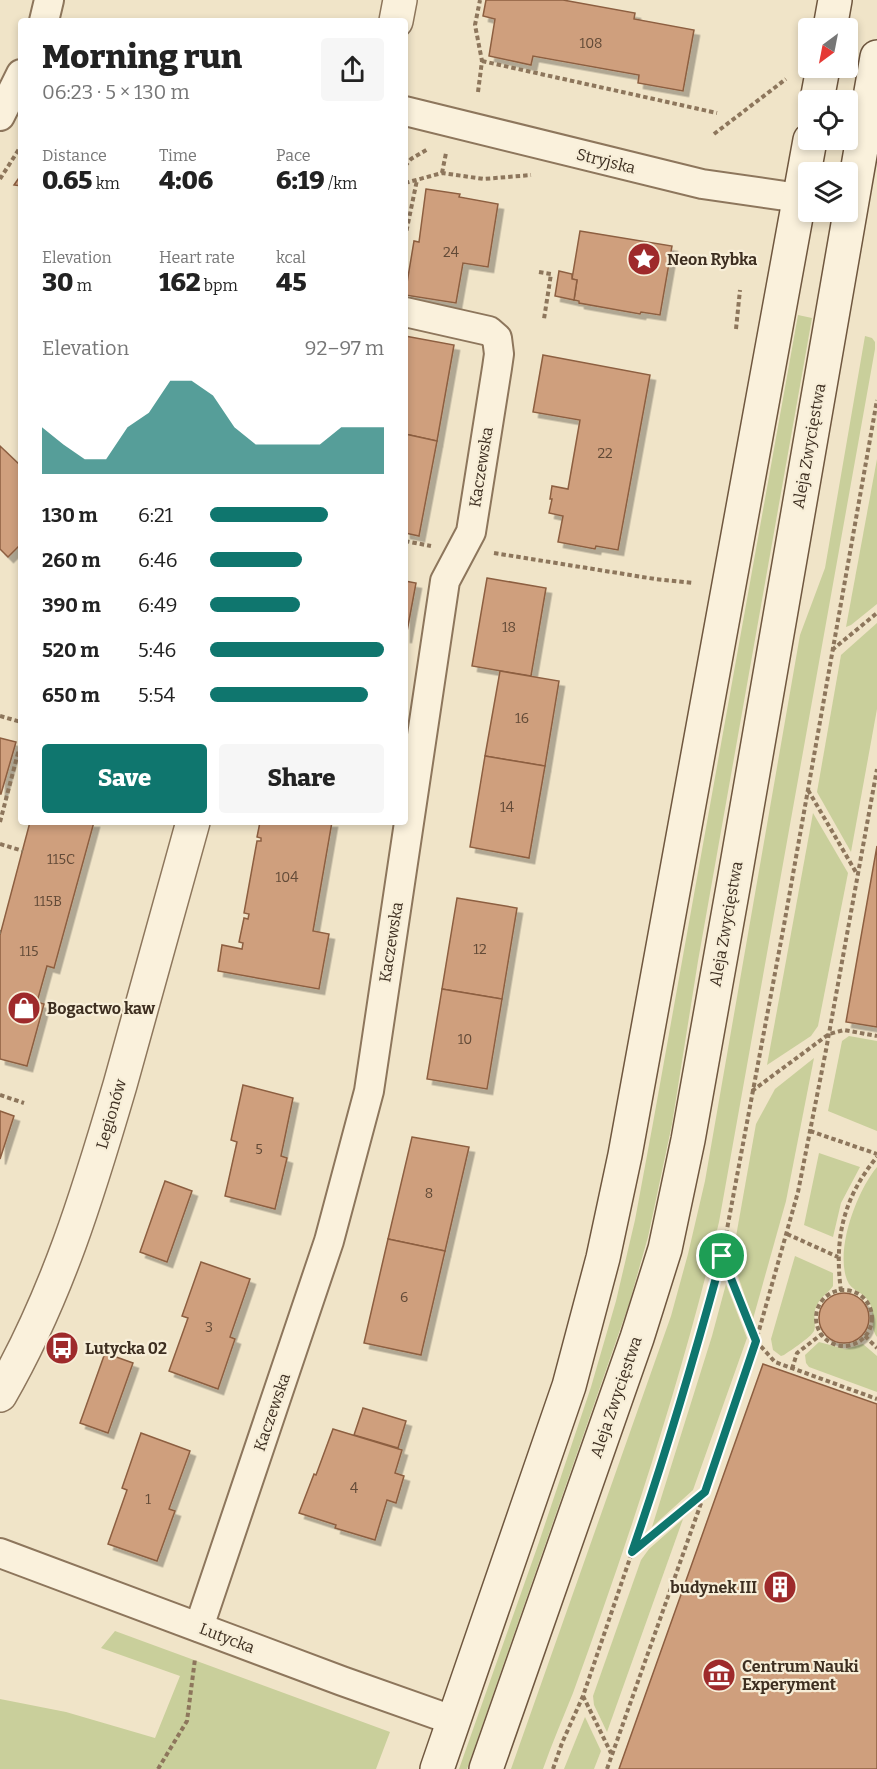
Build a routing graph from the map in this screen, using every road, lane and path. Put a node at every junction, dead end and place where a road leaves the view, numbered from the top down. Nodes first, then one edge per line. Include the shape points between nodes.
1 (49, 0) edge
2 (400, 0) edge
3 (480, 0) edge
4 (835, 0) edge
5 (45, 18) edge
6 (397, 18) edge
7 (832, 18) edge
8 (877, 57) edge
9 (482, 61) junction
10 (786, 79) dead end
11 (18, 80) edge
12 (478, 92) dead end
13 (408, 112) edge
14 (717, 113) dead end
15 (0, 116) edge
16 (714, 134) dead end
17 (432, 148) dead end
18 (18, 152) edge
19 (445, 156) dead end
20 (408, 162) edge
21 (442, 172) junction
22 (501, 178) dead end
23 (0, 179) edge
24 (417, 180) junction
25 (408, 182) edge
26 (798, 197) edge
27 (859, 206) edge
28 (800, 222) edge
29 (408, 224) edge
30 (539, 272) dead end
31 (740, 290) dead end
32 (408, 313) edge
33 (543, 319) dead end
34 (736, 329) dead end
35 (877, 400) edge
36 (408, 542) edge
37 (461, 552) junction
38 (693, 583) dead end
39 (877, 613) edge
40 (832, 650) junction
41 (0, 716) edge
42 (18, 721) edge
43 (18, 753) edge
44 (877, 769) edge
45 (807, 789) junction
46 (0, 822) edge
47 (192, 825) edge
48 (0, 844) edge
49 (22, 851) dead end
50 (858, 874) junction
51 (829, 1034) junction
52 (877, 1036) edge
53 (752, 1091) junction
54 (0, 1095) edge
55 (24, 1103) dead end
56 (810, 1131) junction
57 (877, 1155) edge
58 (787, 1233) junction
59 (722, 1256) junction
60 (838, 1257) junction
61 (841, 1291) junction
62 (822, 1334) junction
63 (865, 1336) junction
64 (756, 1341) junction
65 (877, 1348) edge
66 (792, 1369) junction
67 (0, 1395) edge
68 (877, 1400) edge
69 (705, 1492) junction
70 (632, 1552) junction
71 (0, 1553) edge
72 (199, 1627) junction
73 (583, 1696) junction
74 (455, 1721) junction
75 (612, 1754) junction
76 (158, 1769) edge
77 (437, 1769) edge
78 (486, 1769) edge
79 (554, 1769) edge
80 (607, 1769) edge

1 - 5 street
2 - 6 main road
3 - 9 path via 475,25
4 - 7 main road
8 - 27 main road, Aleja Zwycięstwa
9 - 12 path
9 - 14 path
10 - 16 path
11 - 15 street
13 - 26 street, Stryjska via 702,184
17 - 20 path
18 - 23 path
19 - 21 path
21 - 22 path
21 - 24 path
24 - 25 path
24 - 29 path
27 - 78 main road, Aleja Zwycięstwa via 665,1249
28 - 74 main road via 603,1258 569,1386
30 - 33 path via 551,274
31 - 34 path
32 - 37 street, Kaczewska via 489,331 497,338 499,354 471,532
35 - 40 path
36 - 37 path
37 - 38 path via 486,551
37 - 72 street, Kaczewska via 446,581 369,1091 329,1241
39 - 40 path
40 - 45 path
41 - 42 path
43 - 46 path
44 - 50 path
45 - 50 path
45 - 53 path
47 - 67 main road, Legionów via 84,1208 60,1273
48 - 49 path
50 - 51 path
51 - 52 path via 844,1030
51 - 53 path
51 - 56 path
53 - 59 path
54 - 55 path
56 - 57 path
56 - 58 path
57 - 60 path via 849,1203
58 - 60 path
58 - 64 path
59 - 64 path
59 - 70 path
60 - 61 path
61 - 62 path via 828,1296 819,1306 816,1321
61 - 63 path via 855,1293 866,1302 872,1315
62 - 63 path via 840,1346 854,1344
62 - 66 path via 797,1353
63 - 65 path
64 - 66 path via 775,1362
64 - 69 path
66 - 68 path
69 - 70 path
69 - 75 path
70 - 73 path
71 - 72 street, Lutycka
72 - 74 street, Lutycka
72 - 76 path via 187,1722
73 - 75 path
73 - 79 path
74 - 77 main road
75 - 80 path

